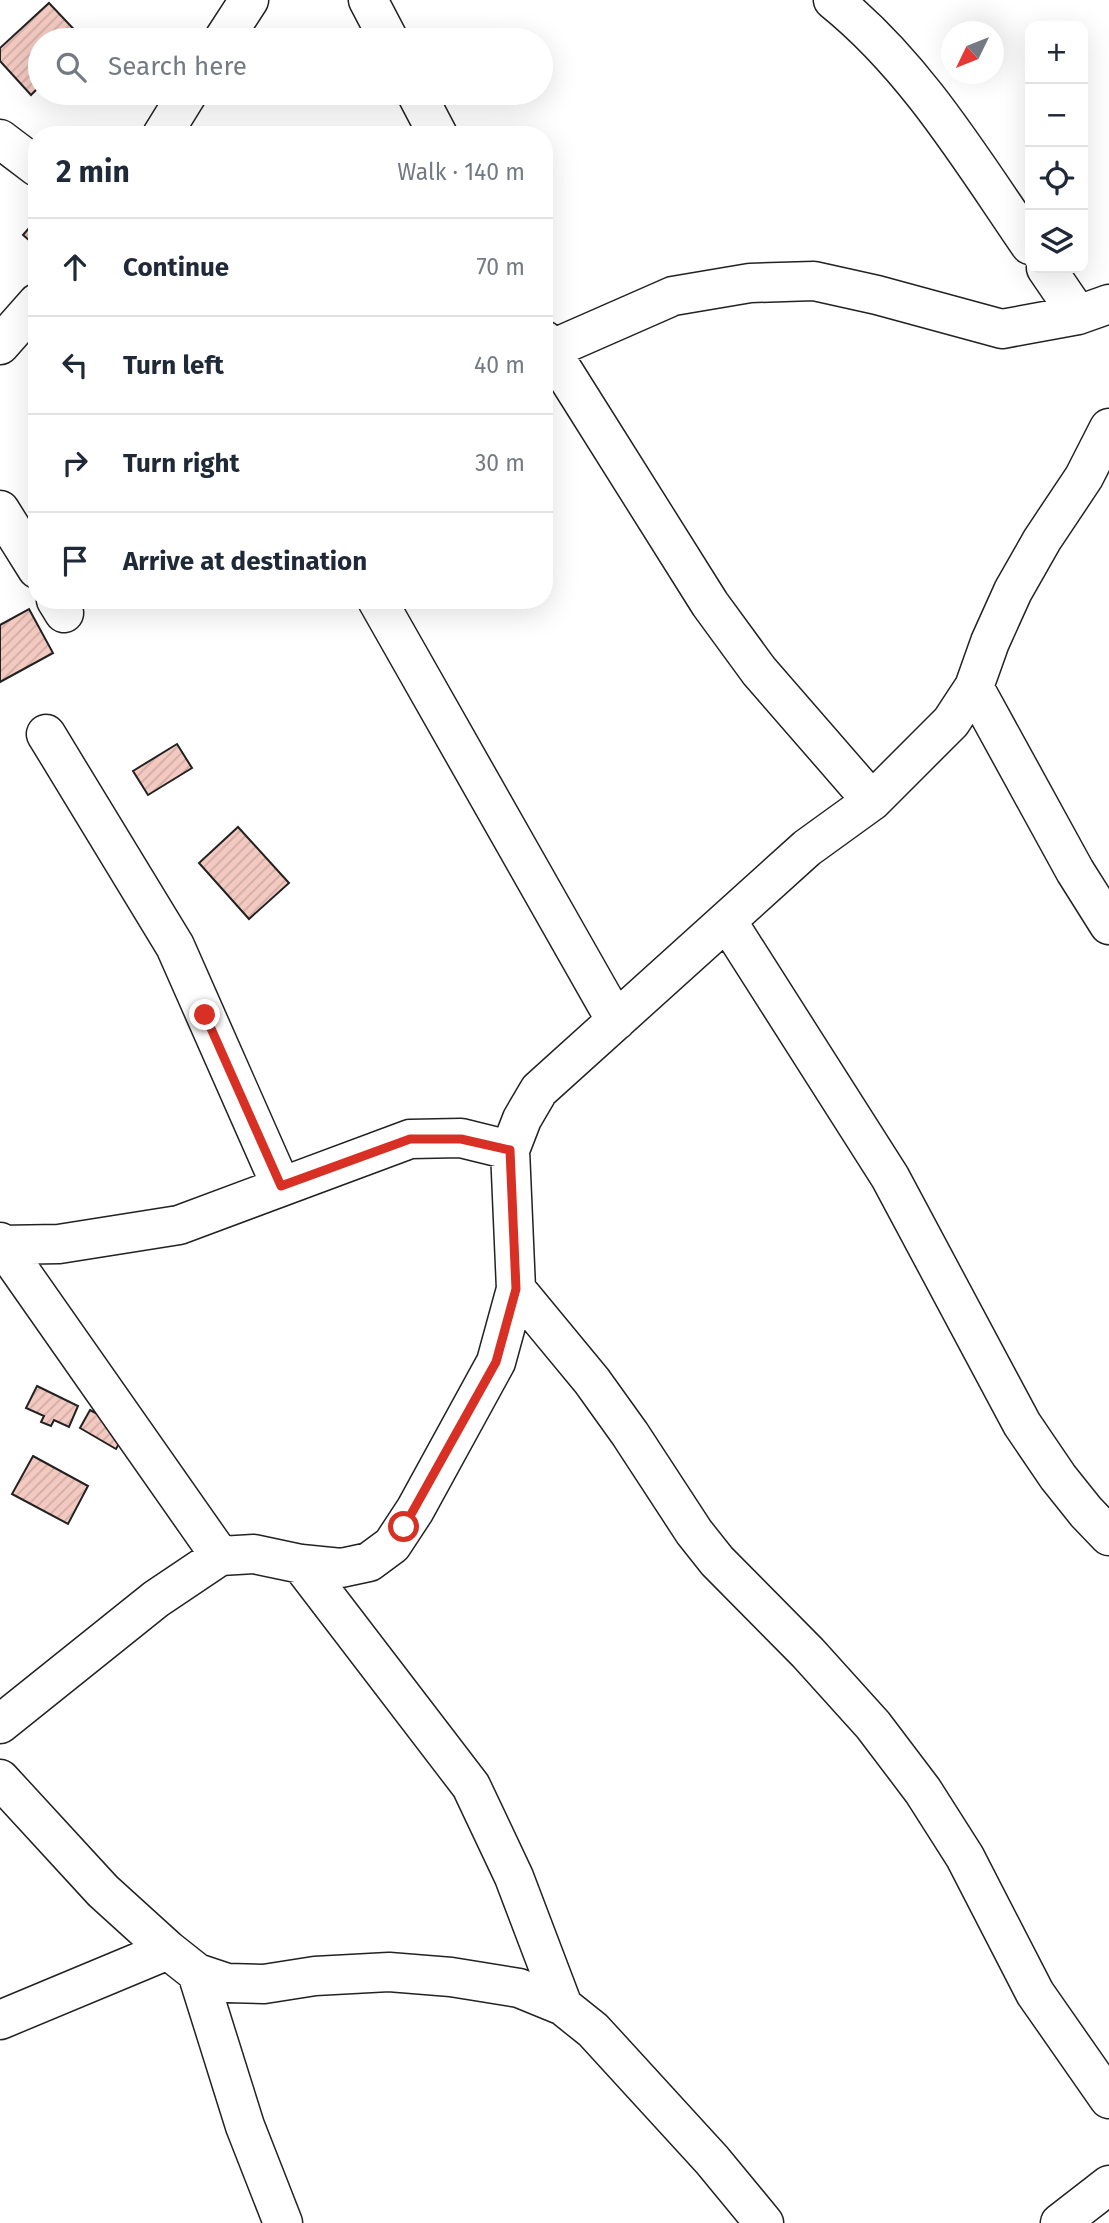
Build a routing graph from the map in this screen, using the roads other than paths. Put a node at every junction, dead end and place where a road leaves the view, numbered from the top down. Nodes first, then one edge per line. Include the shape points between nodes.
1 (249, 0) edge
2 (368, 0) edge
3 (833, 0) edge
4 (231, 28) edge
5 (383, 28) edge
6 (181, 105) edge
7 (422, 105) edge
8 (168, 126) edge
9 (433, 126) edge
10 (0, 139) edge
11 (28, 160) edge
12 (1025, 238) edge
13 (1052, 273) edge
14 (1094, 310) edge
15 (28, 313) edge
16 (553, 343) edge
17 (0, 345) edge
18 (553, 355) edge
19 (1109, 428) edge
20 (0, 510) edge
21 (28, 555) edge
22 (382, 609) edge
23 (974, 687) junction
24 (46, 734) dead end
25 (872, 801) junction
26 (727, 921) junction
27 (1109, 925) edge
28 (616, 1021) junction
29 (510, 1150) junction
30 (281, 1186) junction
31 (0, 1244) edge
32 (516, 1289) junction
33 (1109, 1536) edge
34 (220, 1556) junction
35 (301, 1564) junction
36 (0, 1724) edge
37 (0, 1779) edge
38 (182, 1962) junction
39 (563, 2006) junction
40 (0, 2020) edge
41 (1109, 2099) edge
42 (1109, 2185) edge
43 (283, 2223) edge
44 (764, 2223) edge
45 (1059, 2223) edge

1 - 4 street
2 - 5 street
3 - 12 street via 861,23 941,114
6 - 8 street
7 - 9 street
10 - 11 street
13 - 14 street
14 - 16 street via 1002,329 814,281 750,283 673,296
15 - 17 street
18 - 25 street via 710,604 759,671
19 - 23 street via 1013,591
20 - 21 street
22 - 28 street
23 - 25 street via 951,722
23 - 27 street
24 - 30 street via 175,946
25 - 26 street via 807,848
26 - 28 street
26 - 33 street via 890,1177 1023,1424 1058,1477
28 - 29 street via 539,1090
29 - 30 street via 461,1139 410,1139
29 - 32 street
30 - 31 street via 178,1225 59,1244
31 - 34 street
32 - 35 street via 496,1362 392,1545 369,1562 341,1568
32 - 41 street via 592,1381 717,1561 873,1725 923,1791 965,1857 1035,1993
34 - 35 street via 254,1554
34 - 36 street via 156,1600
35 - 39 street via 471,1786 514,1877
37 - 38 street via 103,1891
38 - 39 street via 227,1983 264,1984 389,1972 519,1988
38 - 40 street
38 - 43 street
39 - 44 street via 593,2030
42 - 45 street

